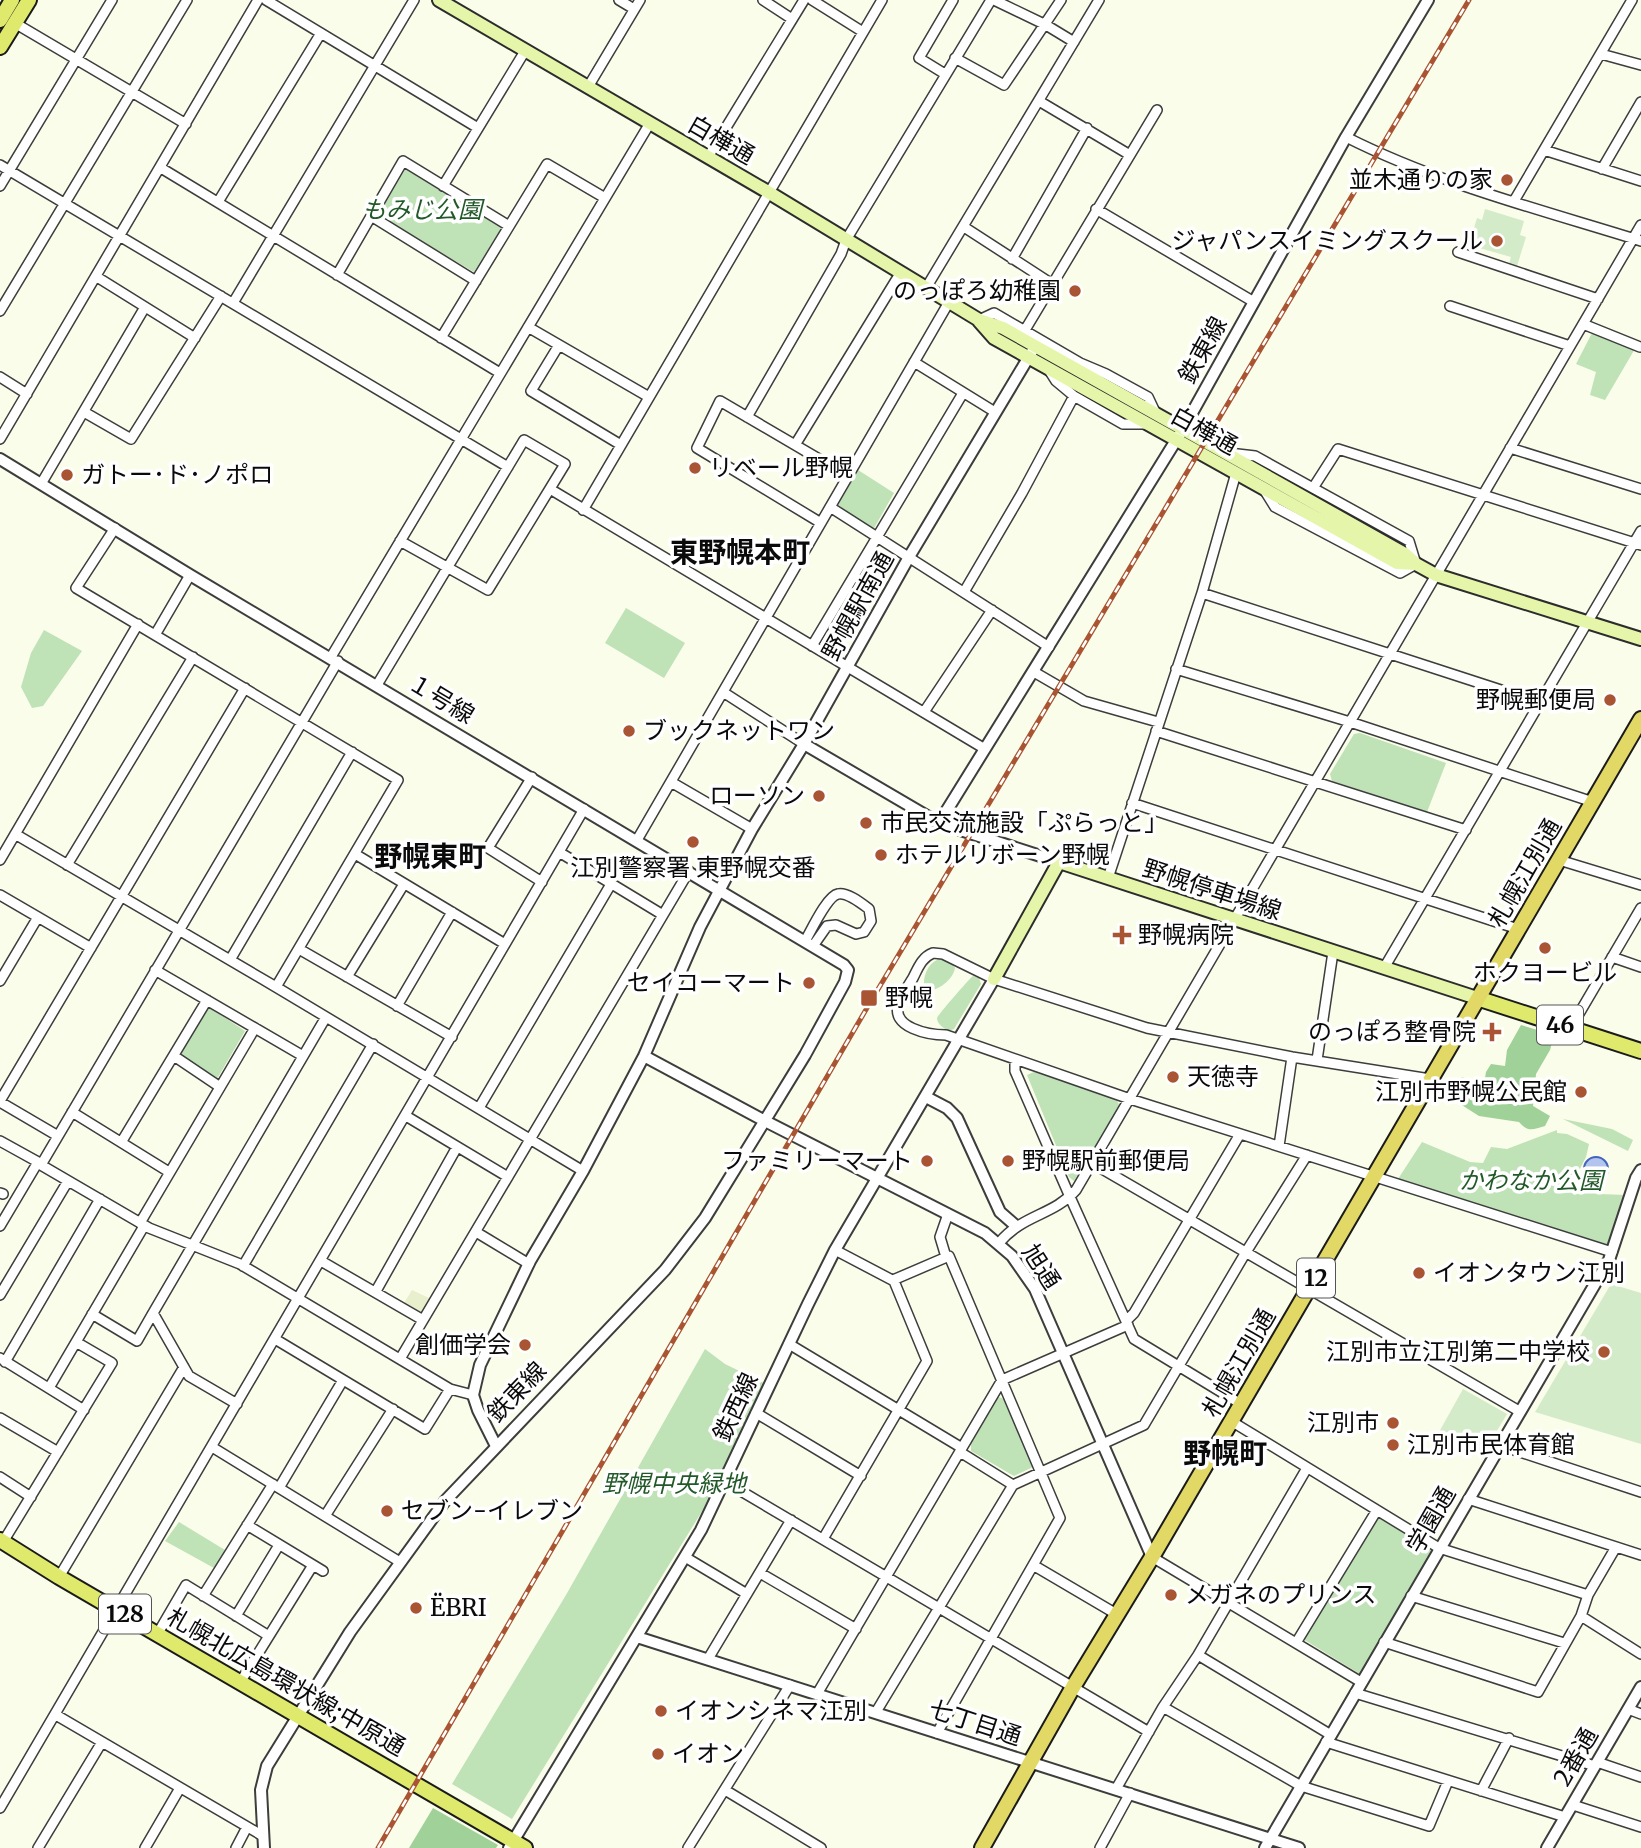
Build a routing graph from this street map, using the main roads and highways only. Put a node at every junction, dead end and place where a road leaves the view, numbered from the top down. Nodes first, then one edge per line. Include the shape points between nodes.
1 (12, 0) edge
2 (29, 0) edge
3 (439, 0) edge
4 (6, 19) edge
5 (0, 47) edge
6 (1032, 351) junction
7 (1152, 419) junction
8 (1180, 434) junction
9 (1416, 564) junction
10 (1641, 639) edge
11 (1641, 719) edge
12 (1637, 734) edge
13 (994, 979) road end
14 (1480, 999) junction
15 (1641, 1051) edge
16 (1, 1541) edge
17 (515, 1846) edge
18 (982, 1848) edge

1 - 4 main road
2 - 4 main road
3 - 6 main road, 白樺通 via 979,320 1003,328
4 - 5 main road
6 - 7 main road, 白樺通
6 - 7 main road, 白樺通 via 1048,368
7 - 8 main road, 白樺通
8 - 9 main road, 白樺通 via 1227,453
8 - 9 main road, 白樺通 via 1236,473 1397,563
9 - 10 main road, 白樺通 via 1436,576
11 - 12 highway, 札幌江別通 / 12
12 - 14 highway, 札幌江別通 / 12
13 - 14 main road, 野幌停車場線 via 1059,862
14 - 15 main road, 46
14 - 18 highway, 札幌江別通 / 12
16 - 17 main road, 札幌北広島環状線;中原通 / 128

